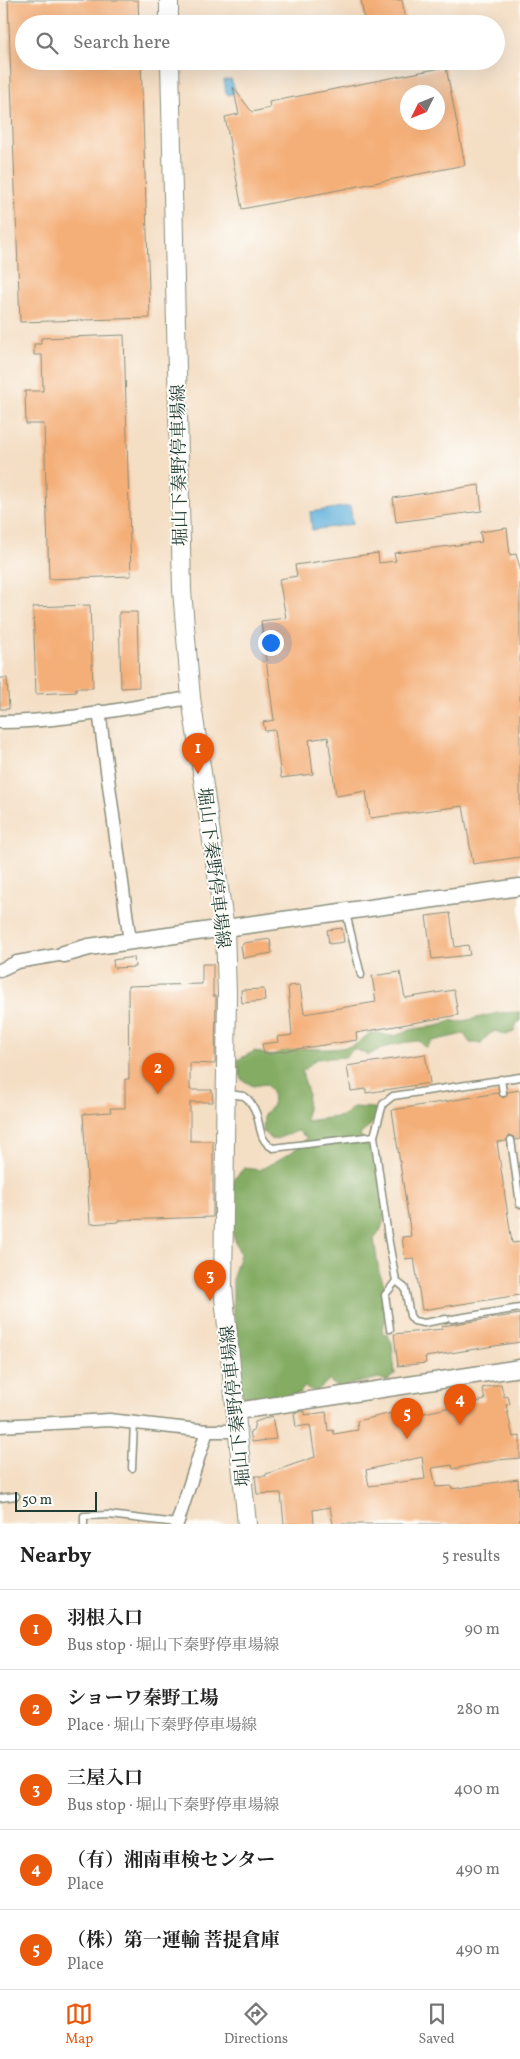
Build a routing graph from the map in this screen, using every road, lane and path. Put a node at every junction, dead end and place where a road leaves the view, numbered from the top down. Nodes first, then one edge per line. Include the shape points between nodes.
1 (169, 0) edge
2 (169, 15) edge
3 (170, 70) edge
4 (191, 698) junction
5 (99, 712) junction
6 (0, 722) edge
7 (520, 887) edge
8 (345, 912) junction
9 (225, 929) junction
10 (130, 942) junction
11 (64, 954) joint
12 (0, 970) edge
13 (361, 975) dead end
14 (520, 1076) edge
15 (501, 1080) junction
16 (503, 1092) dead end
17 (226, 1094) junction
18 (374, 1136) junction
19 (511, 1140) dead end
20 (519, 1184) edge
21 (520, 1204) edge
22 (396, 1281) junction
23 (520, 1308) edge
24 (390, 1328) dead end
25 (520, 1368) edge
26 (237, 1411) junction
27 (134, 1423) junction
28 (0, 1426) edge
29 (207, 1431) junction
30 (239, 1431) junction
31 (132, 1468) dead end
32 (16, 1496) dead end
33 (0, 1498) edge
34 (84, 1524) edge
35 (177, 1524) edge
36 (247, 1524) edge

1 - 2 main road
3 - 4 main road, 堀山下秦野停車場線 via 182,590
4 - 5 street
4 - 9 main road, 堀山下秦野停車場線
5 - 6 street via 63,719
5 - 10 street
7 - 8 street
8 - 9 street
8 - 13 lane
9 - 10 street
9 - 17 main road, 堀山下秦野停車場線
10 - 11 street
11 - 12 street via 17,962
14 - 15 lane
15 - 16 lane
15 - 18 lane via 393,1096 383,1104
17 - 18 lane via 244,1096 253,1106 260,1134 273,1148
17 - 26 main road, 堀山下秦野停車場線 via 223,1287 228,1354
18 - 22 lane
19 - 20 lane
20 - 21 lane
22 - 23 lane via 405,1288 410,1316 414,1321 424,1323
22 - 24 lane via 385,1295
25 - 26 street
26 - 30 main road, 堀山下秦野停車場線
27 - 28 street via 109,1420
27 - 29 street
27 - 31 lane
29 - 30 street
29 - 35 street
30 - 36 main road, 堀山下秦野停車場線
32 - 33 lane
34 - 35 lane via 84,1516 109,1514

